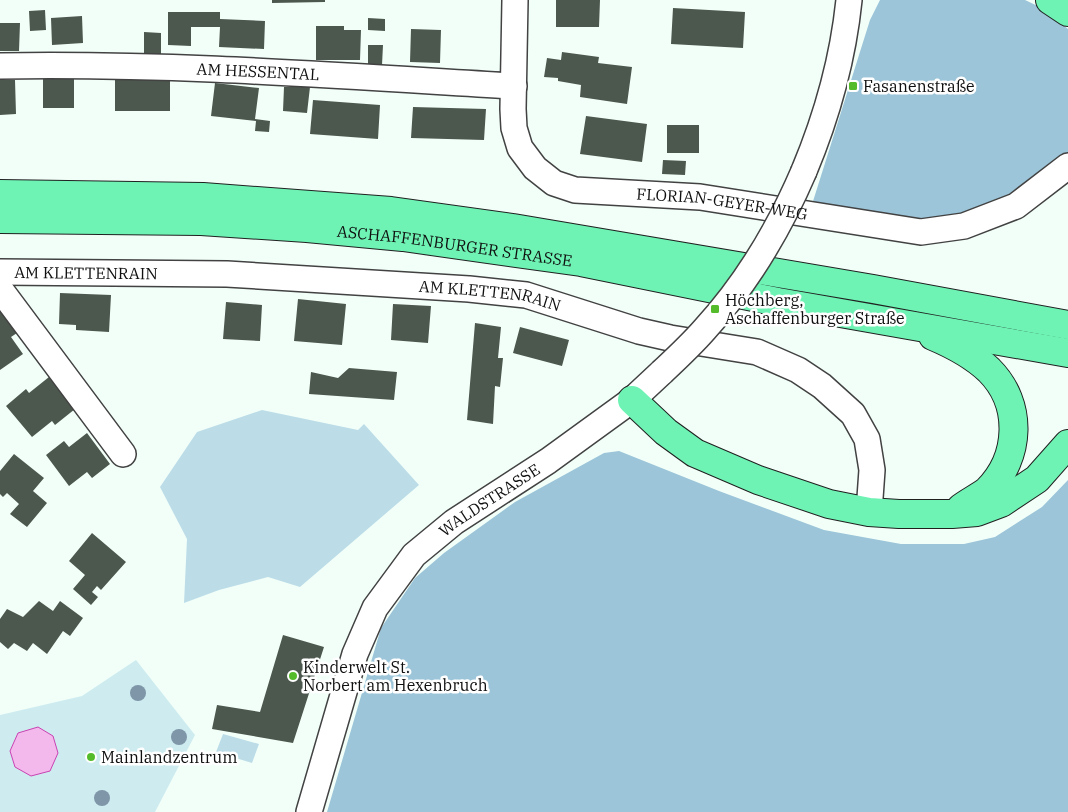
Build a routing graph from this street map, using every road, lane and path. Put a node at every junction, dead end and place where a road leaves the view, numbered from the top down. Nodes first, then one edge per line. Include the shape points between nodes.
1 (515, 0) edge
2 (849, 0) edge
3 (1050, 0) edge
4 (1068, 12) edge
5 (0, 66) edge
6 (514, 86) junction
7 (1068, 166) edge
8 (0, 194) edge
9 (0, 219) edge
10 (0, 272) edge
11 (0, 289) edge
12 (1060, 320) edge
13 (904, 323) junction
14 (1068, 353) edge
15 (632, 400) junction
16 (1068, 444) edge
17 (123, 454) dead end
18 (869, 512) junction
19 (952, 514) junction
20 (309, 812) edge

1 - 6 street, FLORIAN-GEYER-WEG
2 - 15 street, WALDSTRASSE, bridge via 846,29 820,134 792,200 764,250 706,328
3 - 4 main road
5 - 6 street, AM HESSENTAL via 252,71
6 - 7 street, FLORIAN-GEYER-WEG via 514,128 520,148 535,168 554,183 575,190 700,197 921,232 964,226 1016,206
8 - 12 main road, ASCHAFFENBURGER STRASSE via 203,197 391,211 513,228
9 - 13 main road, ASCHAFFENBURGER STRASSE via 201,221 403,237 581,262 778,302
10 - 18 street, AM KLETTENRAIN via 227,274 526,295 639,331 757,352 798,370 853,414 867,439 872,470
11 - 17 street, AM KLETTENRAIN
13 - 14 main road
13 - 19 main road via 954,345 988,369 1010,402 1014,441 1008,460 986,492
15 - 18 main road via 666,432 695,453 758,480 829,504
15 - 20 street, WALDSTRASSE via 548,461 454,522 414,555 375,608 355,654
16 - 19 main road via 1037,479 1001,503 977,512
18 - 19 main road

